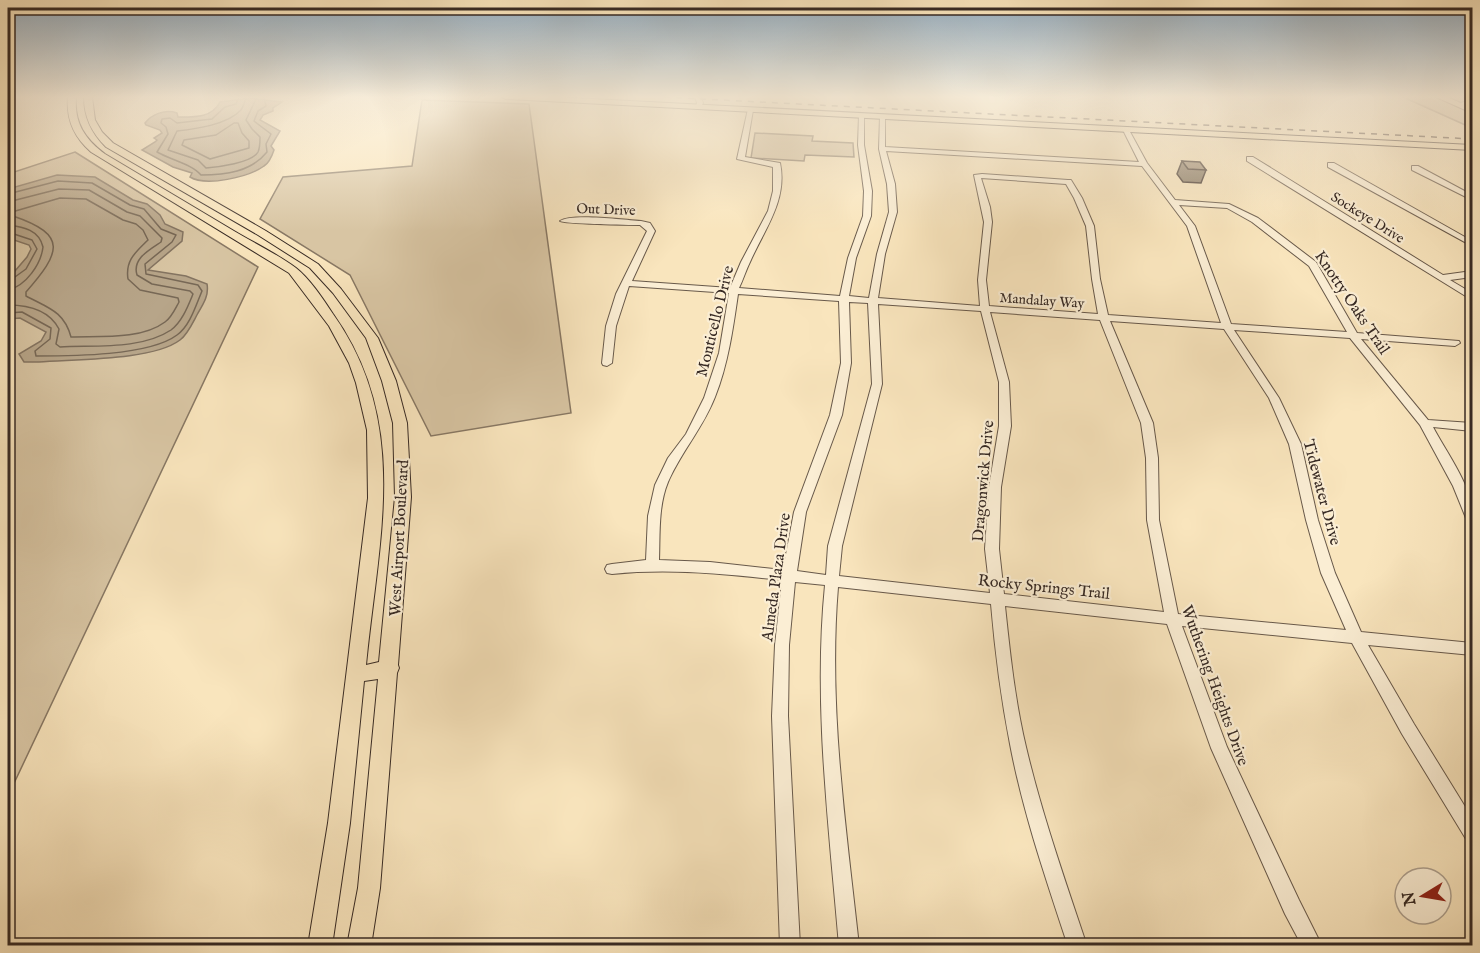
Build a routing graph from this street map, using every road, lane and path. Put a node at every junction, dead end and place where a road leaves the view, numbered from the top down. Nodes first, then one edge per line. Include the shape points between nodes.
1 (84, 141) edge
2 (105, 141) edge
3 (744, 141) edge
4 (861, 141) edge
5 (882, 141) edge
6 (1132, 141) edge
7 (1347, 141) edge
8 (1473, 148) edge
9 (882, 149) junction
10 (1250, 159) dead end
11 (1144, 164) junction
12 (1331, 165) dead end
13 (1415, 168) dead end
14 (996, 176) joint
15 (192, 194) junction
16 (1473, 198) edge
17 (175, 200) junction
18 (1175, 202) junction
19 (564, 221) dead end
20 (262, 233) junction
21 (243, 240) junction
22 (1473, 244) edge
23 (1473, 274) edge
24 (1442, 278) junction
25 (626, 283) junction
26 (337, 291) junction
27 (734, 291) junction
28 (1473, 297) edge
29 (317, 298) junction
30 (843, 298) junction
31 (873, 300) junction
32 (985, 310) junction
33 (1104, 318) junction
34 (1227, 327) junction
35 (1355, 338) junction
36 (1455, 343) dead end
37 (607, 363) dead end
38 (389, 381) junction
39 (364, 388) junction
40 (1425, 423) junction
41 (1473, 427) edge
42 (1473, 518) edge
43 (652, 565) junction
44 (612, 569) dead end
45 (789, 576) junction
46 (831, 580) junction
47 (998, 599) junction
48 (1172, 619) junction
49 (1356, 637) junction
50 (1473, 649) edge
51 (390, 668) junction
52 (356, 675) junction
53 (1473, 833) edge
54 (320, 945) edge
55 (359, 945) edge
56 (790, 945) edge
57 (849, 945) edge
58 (1078, 945) edge
59 (1313, 945) edge

1 - 17 main road, West Airport Boulevard
2 - 15 main road, West Airport Boulevard
3 - 27 street, Monticello Drive via 741,159 774,163 779,176 772,211
4 - 30 street, Almeda Plaza Drive via 868,191 867,216
5 - 9 street
6 - 11 street, Tidewater Drive
7 - 8 main road
9 - 11 street
9 - 31 street via 893,212
10 - 24 street, Sockeye Drive
11 - 18 street, Tidewater Drive
12 - 22 street
13 - 16 street
14 - 32 street, Dragonwick Drive via 977,177 988,222 982,280
14 - 33 street, Wuthering Heights Drive via 1070,184 1090,226
15 - 17 main road
15 - 20 main road, West Airport Boulevard
17 - 21 main road, West Airport Boulevard
18 - 34 street, Tidewater Drive via 1201,249
18 - 35 street, Knotty Oaks Trail via 1229,206 1297,250 1313,264
19 - 25 street, Out Drive via 647,225 651,231
20 - 21 main road
20 - 26 main road, West Airport Boulevard via 314,266
21 - 29 main road, West Airport Boulevard via 293,271
23 - 24 street
24 - 28 street, Sockeye Drive
25 - 27 street, Mandalay Way
25 - 37 street via 611,326
26 - 29 main road
26 - 38 main road, West Airport Boulevard via 372,338
27 - 30 street, Mandalay Way
27 - 43 street, Monticello Drive via 724,353 709,398 662,485 654,516
29 - 39 main road, West Airport Boulevard via 348,344
30 - 31 street, Mandalay Way
30 - 45 street, Almeda Plaza Drive via 846,363 842,387 833,425 800,512
31 - 32 street, Mandalay Way
31 - 46 street via 877,384 835,546
32 - 33 street, Mandalay Way
32 - 47 street, Dragonwick Drive via 1004,382 1005,426 995,487 992,549
33 - 34 street, Mandalay Way
33 - 48 street, Wuthering Heights Drive via 1148,423 1153,520
34 - 35 street, Mandalay Way
34 - 49 street, Tidewater Drive via 1274,398 1295,444 1328,573
35 - 36 street, Mandalay Way
35 - 40 street, Knotty Oaks Trail
38 - 39 main road
38 - 51 main road, West Airport Boulevard via 400,423 403,464
39 - 52 main road, West Airport Boulevard via 374,432 375,484
40 - 41 street
40 - 42 street, Knotty Oaks Trail
43 - 44 street, Rocky Springs Trail
43 - 45 street, Rocky Springs Trail
45 - 46 street, Rocky Springs Trail
45 - 56 street, Almeda Plaza Drive via 780,716
46 - 47 street, Rocky Springs Trail
46 - 57 street via 828,730
47 - 48 street, Rocky Springs Trail
47 - 58 street, Dragonwick Drive via 1018,746 1044,846
48 - 49 street, Rocky Springs Trail
48 - 59 street, Wuthering Heights Drive via 1220,748
49 - 50 street, Rocky Springs Trail
49 - 53 street, Tidewater Drive
51 - 52 main road
51 - 55 main road, West Airport Boulevard via 369,888
52 - 54 main road, West Airport Boulevard via 332,883

